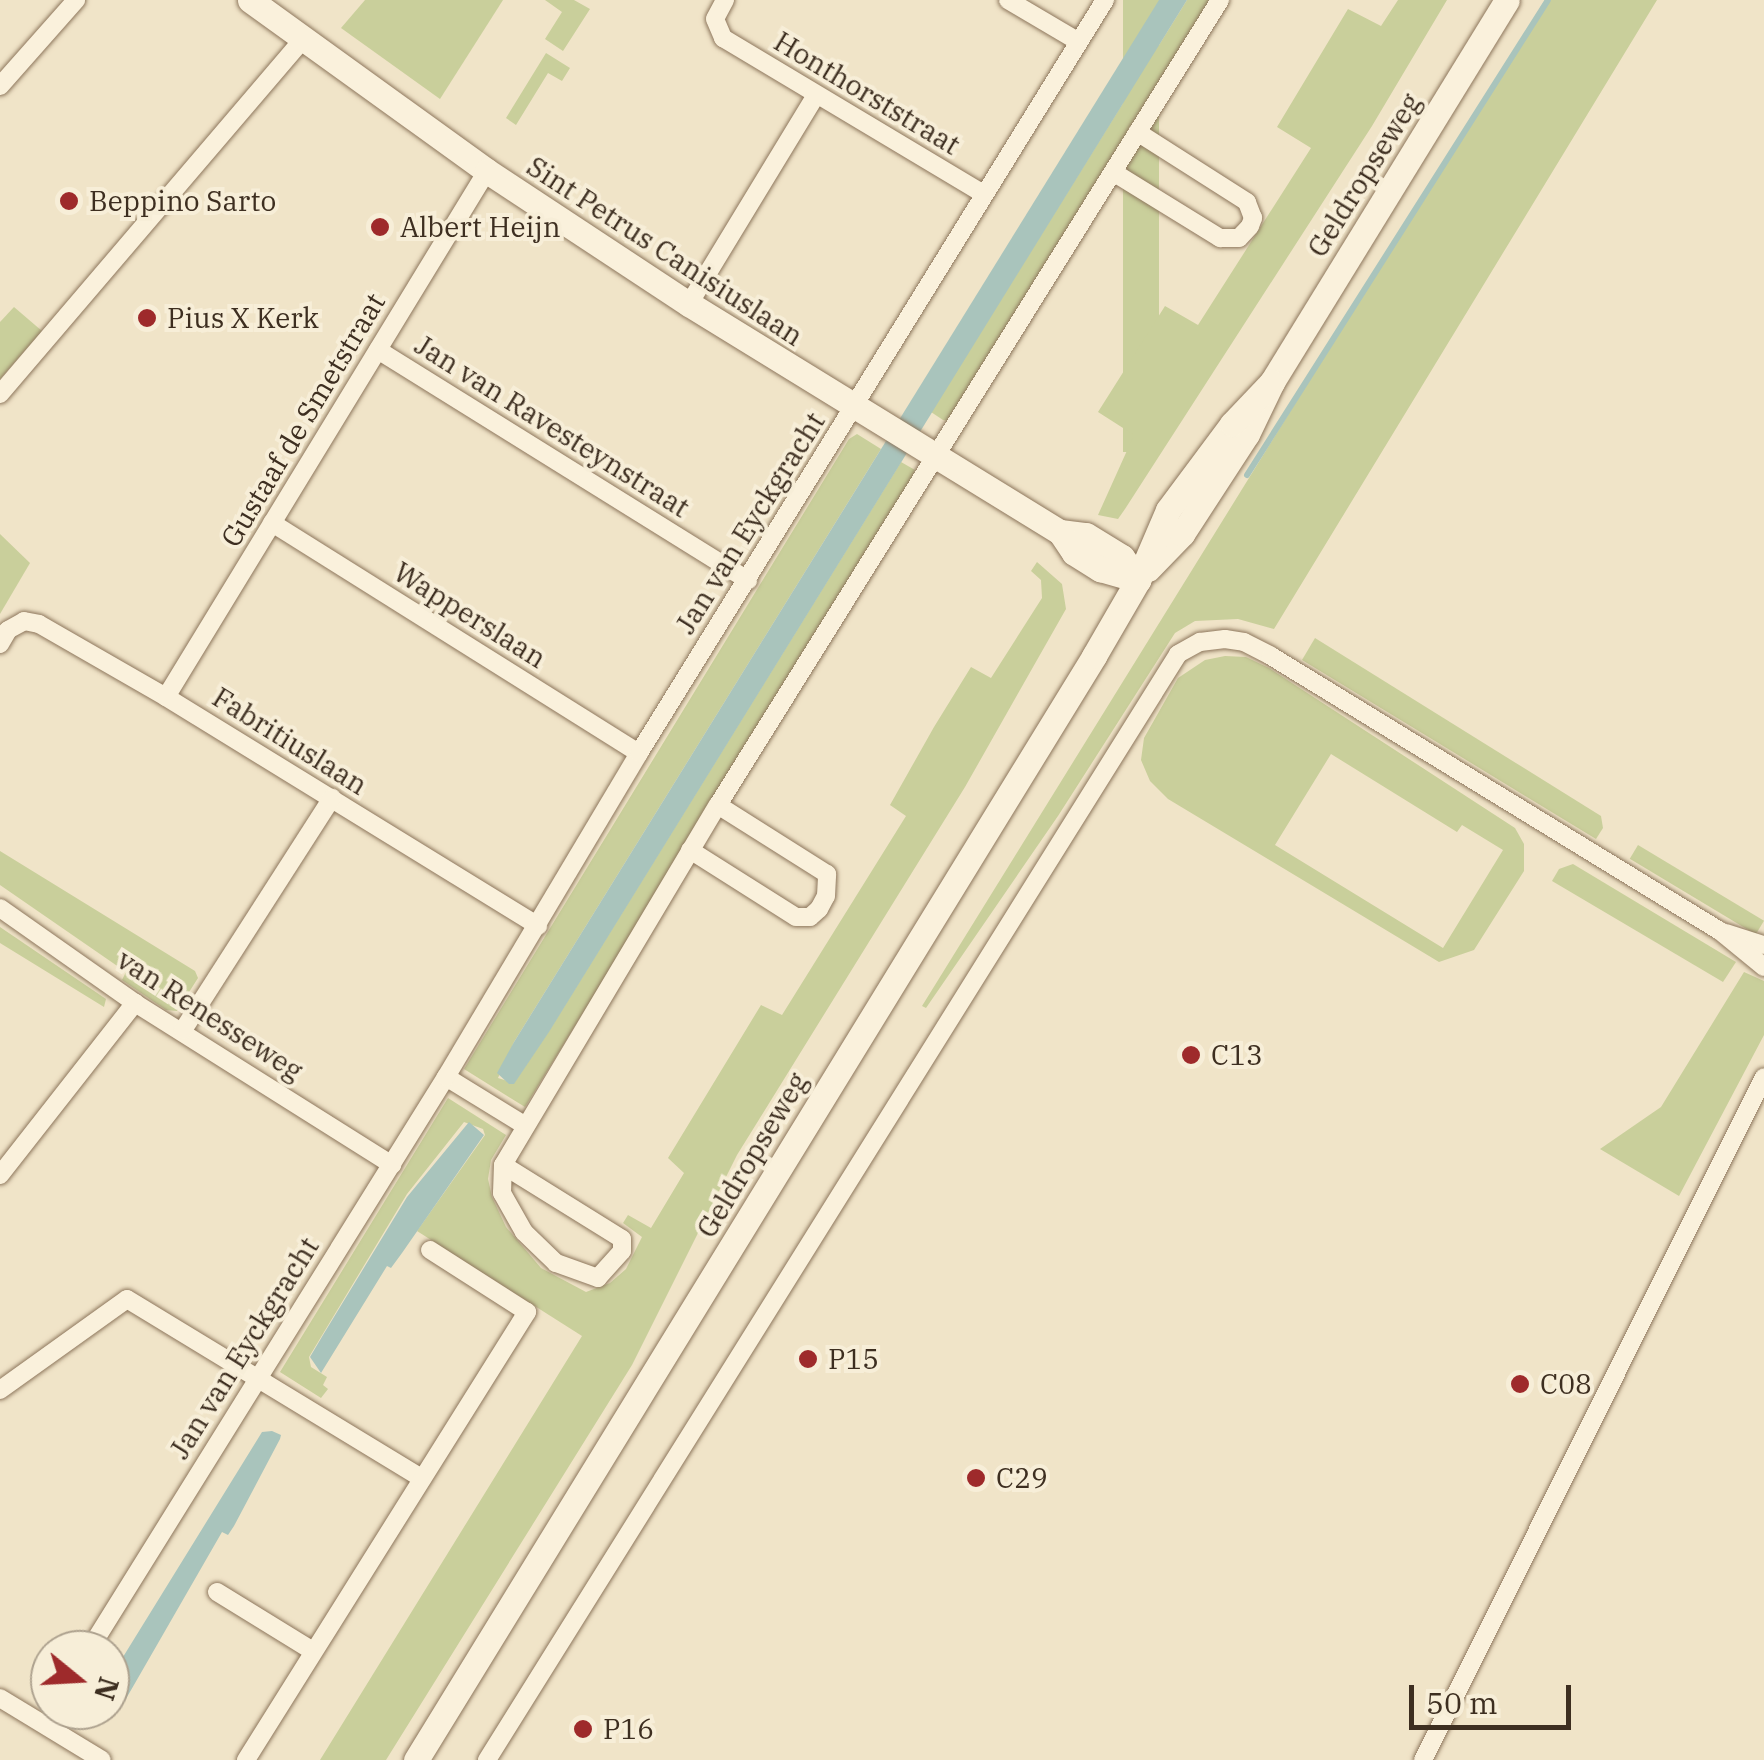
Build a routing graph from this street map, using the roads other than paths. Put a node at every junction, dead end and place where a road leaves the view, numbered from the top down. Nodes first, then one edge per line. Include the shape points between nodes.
1 (76, 0) edge
2 (250, 0) edge
3 (725, 0) edge
4 (1008, 0) edge
5 (1105, 0) edge
6 (1220, 0) edge
7 (1508, 0) edge
8 (302, 41) junction
9 (1079, 42) junction
10 (0, 86) edge
11 (814, 96) junction
12 (1137, 132) junction
13 (487, 171) junction
14 (1112, 172) junction
15 (984, 194) junction
16 (689, 304) junction
17 (378, 350) junction
18 (0, 394) edge
19 (853, 408) junction
20 (928, 452) junction
21 (272, 524) junction
22 (748, 580) junction
23 (1138, 580) junction
24 (4, 637) edge
25 (166, 697) junction
26 (639, 754) junction
27 (332, 798) junction
28 (718, 805) junction
29 (690, 850) junction
30 (0, 908) edge
31 (538, 926) junction
32 (1720, 932) junction
33 (1764, 945) edge
34 (1764, 967) edge
35 (135, 1004) junction
36 (183, 1030) junction
37 (446, 1077) junction
38 (1764, 1077) edge
39 (524, 1124) junction
40 (392, 1164) junction
41 (504, 1165) junction
42 (0, 1176) edge
43 (430, 1250) dead end
44 (257, 1377) junction
45 (0, 1390) edge
46 (421, 1478) junction
47 (217, 1592) dead end
48 (101, 1630) edge
49 (313, 1652) junction
50 (0, 1698) edge
51 (30, 1710) edge
52 (64, 1730) edge
53 (102, 1760) edge
54 (246, 1760) edge
55 (416, 1760) edge
56 (487, 1760) edge
57 (1423, 1760) edge

1 - 10 street
2 - 8 main road, Sint Petrus Canisiuslaan
3 - 11 street, Honthorststraat via 714,19 724,38
4 - 9 street
5 - 9 street, Jan van Eyckgracht
6 - 12 street
7 - 23 main road, Geldropseweg via 1272,382 1168,510
8 - 13 main road, Sint Petrus Canisiuslaan
8 - 18 street
9 - 15 street, Jan van Eyckgracht
11 - 15 street, Honthorststraat
11 - 16 street
12 - 14 street
12 - 14 street via 1247,202 1250,226 1239,238 1220,238
13 - 16 main road, Sint Petrus Canisiuslaan
13 - 17 street, Gustaaf de Smetstraat
14 - 20 street
15 - 19 street, Jan van Eyckgracht
16 - 19 main road, Sint Petrus Canisiuslaan
17 - 21 street, Gustaaf de Smetstraat
17 - 22 street, Jan van Ravesteynstraat
19 - 20 main road, Sint Petrus Canisiuslaan
19 - 22 street, Jan van Eyckgracht
20 - 23 main road, Sint Petrus Canisiuslaan via 1060,532 1074,554
20 - 28 street
21 - 25 street, Gustaaf de Smetstraat
21 - 26 street, Wapperslaan
22 - 26 street, Jan van Eyckgracht
23 - 55 main road, Geldropseweg
24 - 25 street, Fabritiuslaan via 24,621 39,624
25 - 27 street, Fabritiuslaan
26 - 31 street, Jan van Eyckgracht
27 - 31 street, Fabritiuslaan
27 - 36 street
28 - 29 street
28 - 29 street via 827,874 818,909 796,917
29 - 39 street
30 - 35 street, van Renesseweg
31 - 37 street, Jan van Eyckgracht
32 - 33 street
32 - 34 street
32 - 56 street via 1244,642 1200,642 1178,654
35 - 36 street, van Renesseweg
35 - 42 street
36 - 40 street, van Renesseweg
37 - 39 street
37 - 40 street, Jan van Eyckgracht
38 - 57 street
39 - 41 street
40 - 44 street, Jan van Eyckgracht
41 - 41 street via 502,1193 524,1232 556,1263 598,1278 622,1251 622,1239
43 - 46 street via 527,1312
44 - 45 street via 127,1299
44 - 46 street
44 - 48 street, Jan van Eyckgracht
46 - 49 street
47 - 49 street
49 - 54 street
50 - 51 street
52 - 53 street

